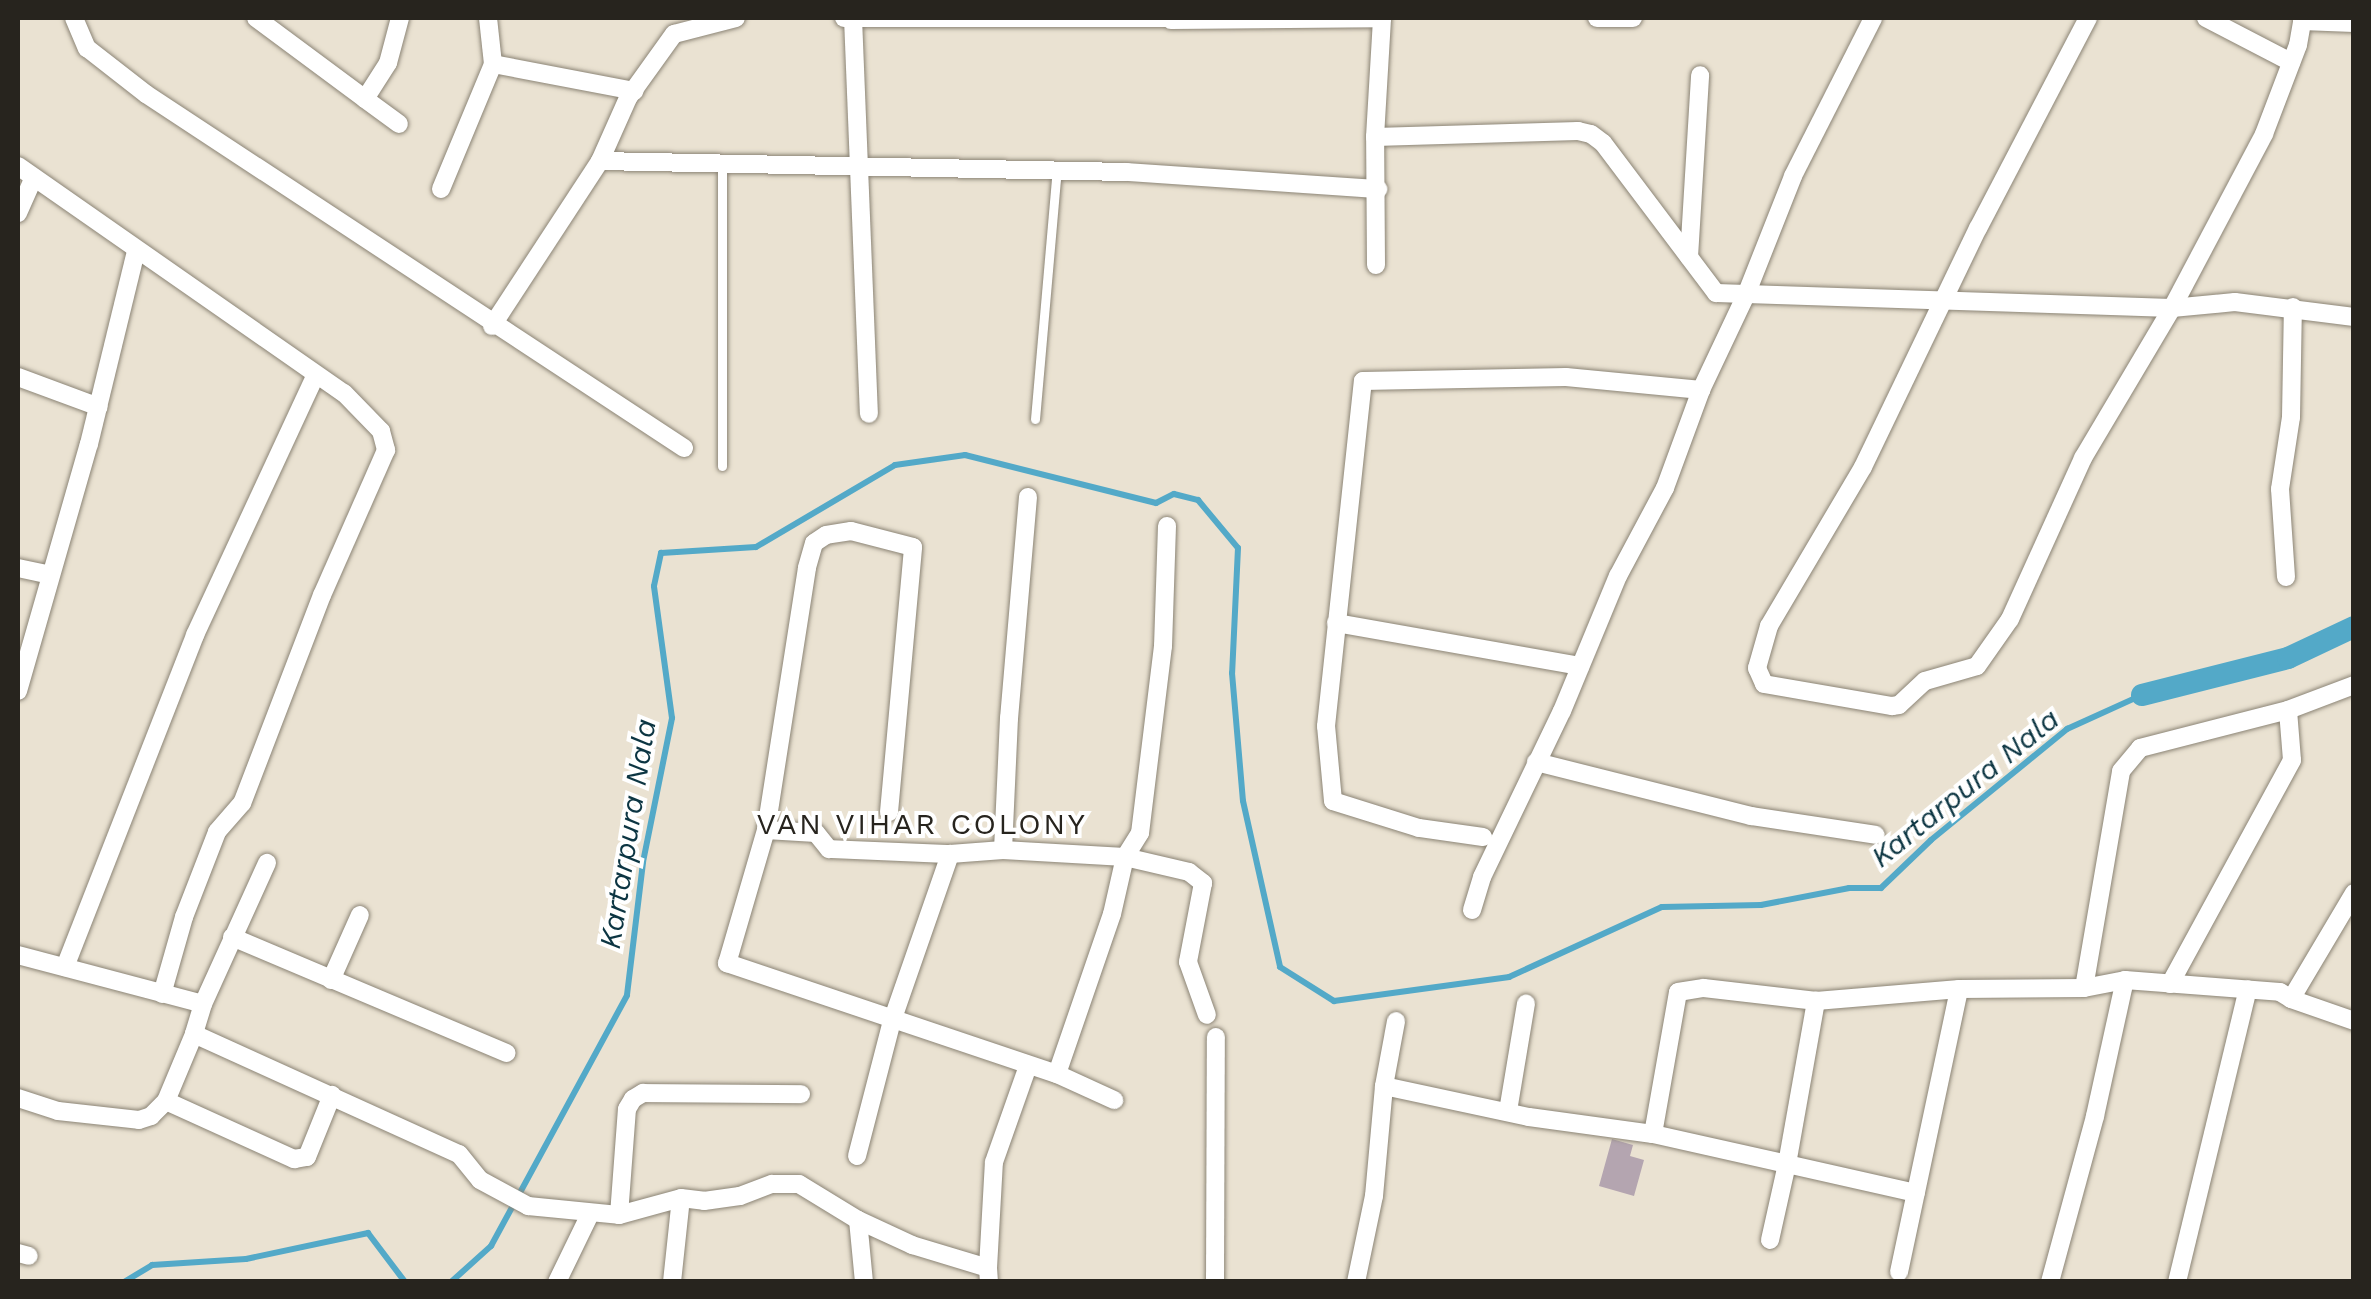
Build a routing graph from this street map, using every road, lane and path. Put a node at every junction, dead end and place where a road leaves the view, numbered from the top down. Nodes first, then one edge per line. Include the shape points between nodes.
1 (74, 18) edge
2 (256, 18) edge
3 (400, 18) edge
4 (488, 18) edge
5 (736, 18) edge
6 (843, 18) edge
7 (853, 18) edge
8 (1382, 18) edge
9 (1596, 18) edge
10 (1634, 18) edge
11 (1873, 18) edge
12 (2088, 18) edge
13 (2206, 18) edge
14 (1018, 19) edge
15 (1171, 19) edge
16 (2302, 19) edge
17 (2354, 24) edge
18 (2291, 62) junction
19 (493, 64) junction
20 (1700, 75) dead end
21 (634, 91) junction
22 (365, 100) junction
23 (399, 124) dead end
24 (1374, 136) junction
25 (600, 161) junction
26 (722, 163) junction
27 (18, 166) edge
28 (859, 166) junction
29 (1057, 170) junction
30 (34, 178) junction
31 (441, 188) dead end
32 (1378, 188) junction
33 (18, 212) edge
34 (136, 251) junction
35 (1690, 257) junction
36 (1376, 265) dead end
37 (1746, 295) junction
38 (1946, 300) junction
39 (2293, 307) junction
40 (2172, 308) junction
41 (2354, 317) edge
42 (492, 326) junction
43 (315, 376) junction
44 (18, 377) edge
45 (1700, 390) junction
46 (99, 406) junction
47 (869, 414) dead end
48 (1035, 419) dead end
49 (684, 448) dead end
50 (722, 466) dead end
51 (1028, 497) dead end
52 (1167, 526) dead end
53 (18, 568) edge
54 (50, 575) junction
55 (2286, 577) dead end
56 (1336, 623) junction
57 (1580, 666) junction
58 (19, 682) edge
59 (2354, 685) edge
60 (2288, 710) junction
61 (1536, 762) junction
62 (889, 812) dead end
63 (766, 830) junction
64 (1876, 835) dead end
65 (1483, 837) dead end
66 (1003, 850) junction
67 (950, 854) junction
68 (1125, 858) junction
69 (268, 863) dead end
70 (2354, 893) edge
71 (1472, 910) dead end
72 (360, 915) dead end
73 (232, 937) junction
74 (18, 955) edge
75 (65, 967) junction
76 (332, 980) junction
77 (2125, 980) junction
78 (2170, 984) junction
79 (2084, 988) junction
80 (1960, 990) junction
81 (2248, 990) junction
82 (162, 994) junction
83 (1816, 1000) junction
84 (2291, 1000) junction
85 (1526, 1003) dead end
86 (203, 1004) junction
87 (1207, 1016) dead end
88 (892, 1020) junction
89 (1396, 1021) dead end
90 (2354, 1021) edge
91 (194, 1034) junction
92 (1216, 1037) dead end
93 (507, 1053) dead end
94 (1028, 1066) junction
95 (1057, 1074) junction
96 (1384, 1086) junction
97 (801, 1094) dead end
98 (332, 1095) junction
99 (18, 1098) edge
100 (1114, 1100) dead end
101 (166, 1101) junction
102 (1508, 1112) junction
103 (1653, 1134) junction
104 (857, 1156) dead end
105 (1787, 1164) junction
106 (1916, 1192) junction
107 (681, 1198) junction
108 (590, 1214) junction
109 (619, 1216) junction
110 (858, 1220) junction
111 (1770, 1240) dead end
112 (1899, 1272) dead end
113 (988, 1275) edge
114 (557, 1282) edge
115 (672, 1282) edge
116 (864, 1282) edge
117 (1215, 1282) edge
118 (1356, 1282) edge
119 (2050, 1282) edge
120 (2177, 1282) edge

1 - 42 street via 87,48 146,94
2 - 22 street
3 - 22 street via 388,63
4 - 19 street
5 - 21 street via 674,34
6 - 7 street
7 - 14 street
7 - 28 street
8 - 15 street
8 - 24 street
9 - 10 street
11 - 37 street via 1793,176
12 - 38 street
13 - 18 street
14 - 15 street
16 - 17 street
16 - 18 street
18 - 40 street via 2264,134
19 - 21 street
19 - 31 street
20 - 35 street
21 - 25 street
22 - 23 street
24 - 32 street
24 - 35 street via 1591,134
25 - 26 street
25 - 42 street
26 - 28 street
26 - 50 lane
27 - 30 street
28 - 29 street
28 - 47 street
29 - 32 street
29 - 48 lane
30 - 33 street
30 - 34 street
32 - 36 street
34 - 43 street
34 - 46 street
35 - 37 street via 1716,293
37 - 38 street
37 - 45 street
38 - 40 street
38 - 40 street via 1863,467 1769,626 1757,668 1764,684 1892,706 1925,681 1977,666 2010,619 2083,458
39 - 40 street via 2236,302
39 - 41 street
39 - 55 street via 2291,417 2280,489
42 - 49 street
43 - 75 street via 195,634
43 - 82 street via 369,415 386,450 242,803 218,832
44 - 46 street
45 - 56 street via 1566,378 1364,380
45 - 57 street via 1665,488
46 - 54 street
51 - 66 street
52 - 68 street via 1163,646 1140,833
53 - 54 street
54 - 58 street
56 - 57 street
56 - 65 street via 1326,726 1333,800 1419,828
57 - 61 street
59 - 60 street
60 - 78 street via 2292,760
60 - 79 street via 2140,748 2121,771
61 - 64 street via 1751,816
61 - 71 street
62 - 63 street via 912,546 851,531 814,543
63 - 67 street via 816,833 829,850
63 - 88 street via 727,964
66 - 67 street
66 - 68 street
67 - 88 street
68 - 87 street via 1189,872 1203,883 1188,962
68 - 95 street
69 - 73 street
70 - 84 street
72 - 76 street
73 - 76 street
73 - 86 street
74 - 75 street
75 - 82 street
76 - 93 street
77 - 78 street
77 - 79 street
77 - 119 street
78 - 81 street
79 - 80 street
80 - 83 street
80 - 106 street
81 - 84 street via 2280,992
81 - 120 street
82 - 86 street
83 - 103 street via 1704,988 1678,992
83 - 105 street
84 - 90 street
85 - 102 street
86 - 91 street
88 - 94 street
88 - 104 street
89 - 96 street
91 - 98 street
91 - 101 street
92 - 117 street
94 - 95 street
94 - 113 street via 994,1162
95 - 100 street
96 - 102 street
96 - 118 street via 1374,1196
97 - 109 street via 632,1099
98 - 101 street via 307,1157 294,1159
98 - 108 street via 458,1154 480,1180 528,1206
99 - 101 street via 58,1111 140,1120
102 - 103 street
103 - 105 street
105 - 106 street
105 - 111 street
106 - 112 street
107 - 109 street
107 - 110 street via 704,1201 800,1184
107 - 115 street
108 - 109 street
108 - 114 street
110 - 113 street
110 - 116 street

